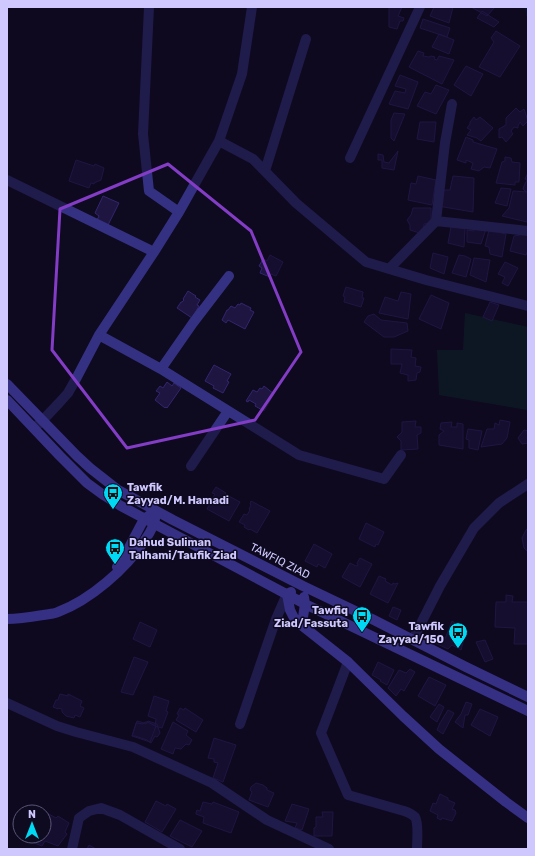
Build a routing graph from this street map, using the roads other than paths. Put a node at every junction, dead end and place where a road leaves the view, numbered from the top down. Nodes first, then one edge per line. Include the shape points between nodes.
1 (149, 7) edge
2 (252, 7) edge
3 (420, 7) edge
4 (306, 39) dead end
5 (452, 104) dead end
6 (219, 141) junction
7 (350, 158) dead end
8 (265, 171) junction
9 (7, 180) edge
10 (179, 212) junction
11 (436, 221) junction
12 (528, 231) edge
13 (154, 252) junction
14 (389, 269) junction
15 (229, 276) dead end
16 (528, 306) edge
17 (99, 335) junction
18 (161, 369) junction
19 (7, 384) edge
20 (7, 400) edge
21 (228, 411) junction
22 (42, 421) junction
23 (34, 428) junction
24 (401, 455) dead end
25 (191, 466) dead end
26 (528, 484) edge
27 (155, 511) junction
28 (144, 519) junction
29 (154, 524) junction
30 (103, 584) junction
31 (303, 586) junction
32 (287, 594) junction
33 (305, 604) junction
34 (7, 618) edge
35 (302, 624) junction
36 (413, 639) junction
37 (348, 662) junction
38 (528, 697) edge
39 (7, 703) edge
40 (528, 711) edge
41 (240, 724) dead end
42 (528, 818) edge
43 (72, 849) edge
44 (180, 849) edge
45 (328, 849) edge
46 (417, 849) edge

1 - 10 street via 144,134 149,191
2 - 6 street via 242,74
3 - 7 street
4 - 8 street
5 - 11 street
6 - 8 street via 253,159
6 - 10 street
8 - 14 street via 296,203 366,262
9 - 13 street
10 - 13 street
11 - 12 street
11 - 14 street
13 - 17 street
14 - 16 street
15 - 18 street
17 - 18 street
17 - 22 street via 68,393
18 - 21 street
19 - 22 main road, TAWFIQ ZIAD
20 - 23 main road
21 - 24 street via 299,455 384,479
21 - 25 street
22 - 23 street
22 - 27 main road, TAWFIQ ZIAD via 103,479
23 - 28 main road via 87,483
26 - 36 street via 499,503 474,528
27 - 28 main road
27 - 29 main road
27 - 31 main road, TAWFIQ ZIAD
28 - 29 main road
28 - 30 main road via 125,555
29 - 30 main road via 131,560
29 - 32 main road
30 - 34 main road via 75,604 57,612 17,619
31 - 32 main road
31 - 33 main road
31 - 36 main road, TAWFIQ ZIAD
32 - 33 main road
32 - 35 main road via 290,610
32 - 41 street
33 - 35 main road
33 - 40 main road
35 - 37 main road
36 - 38 main road, TAWFIQ ZIAD
37 - 42 main road via 439,749
37 - 46 street via 321,732 348,795 411,814 417,824
39 - 45 street via 57,726 133,747 212,783 267,820
43 - 44 street via 79,818 89,811 101,808 120,815

